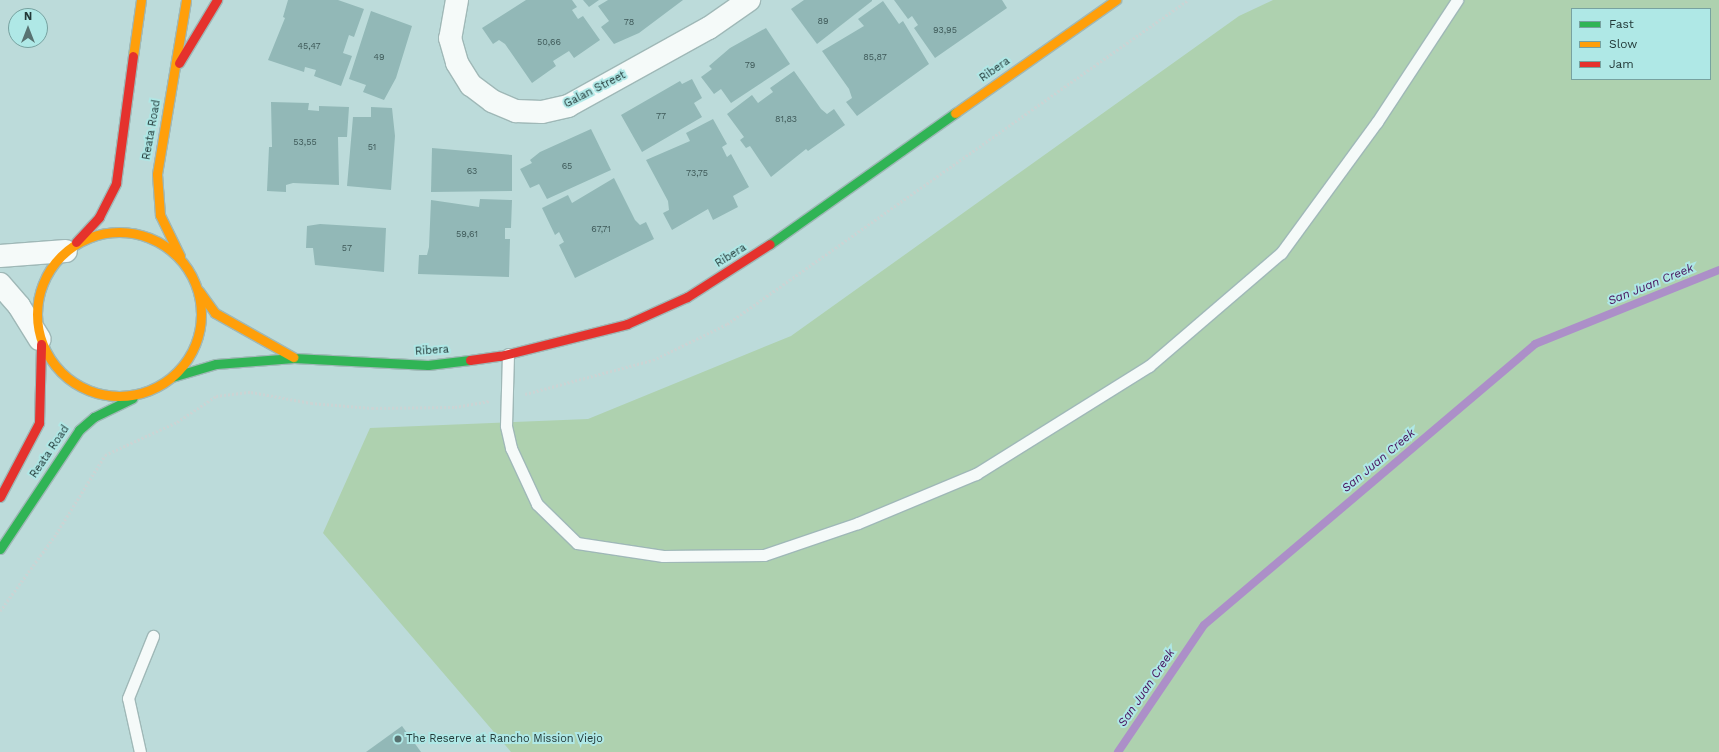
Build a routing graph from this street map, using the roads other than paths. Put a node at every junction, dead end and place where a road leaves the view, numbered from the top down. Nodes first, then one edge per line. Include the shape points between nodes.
1 (141, 0) edge
2 (186, 0) edge
3 (217, 0) edge
4 (457, 0) edge
5 (749, 0) edge
6 (1116, 0) edge
7 (1457, 0) edge
8 (176, 68) junction
9 (67, 250) junction
10 (0, 256) edge
11 (182, 261) junction
12 (0, 284) edge
13 (198, 290) junction
14 (40, 341) junction
15 (508, 354) junction
16 (294, 358) junction
17 (172, 377) junction
18 (144, 393) junction
19 (0, 497) edge
20 (0, 549) edge
21 (153, 636) dead end
22 (140, 752) edge

1 - 9 street via 116,183 99,217
2 - 8 street, Reata Road
3 - 8 street
4 - 5 street, Galan Street via 450,38 457,63 471,85 492,101 516,111 542,112 568,106 709,28
6 - 15 street, Ribera via 757,253 687,297 627,324
7 - 15 lane via 1378,122 1281,253 1149,366 976,474 858,524 764,555 663,556 578,543 537,504 511,448 506,426
8 - 11 street, Reata Road via 157,174 160,215
9 - 10 street
9 - 11 street, Ribera via 91,237 115,232 140,235 163,245
9 - 14 street, Ribera via 50,270 39,292 36,315
11 - 13 street, Ribera
12 - 14 street via 19,306
13 - 16 street, Ribera via 215,313
13 - 17 street, Ribera via 202,313 199,338 188,359
14 - 18 street, Ribera via 53,365 71,382 94,393 119,397
14 - 19 street, Reata Road via 39,423
15 - 16 street, Ribera via 428,365
16 - 17 street, Ribera via 216,364
17 - 18 street, Ribera
18 - 20 street, Reata Road via 94,417 79,430
21 - 22 lane via 128,698

